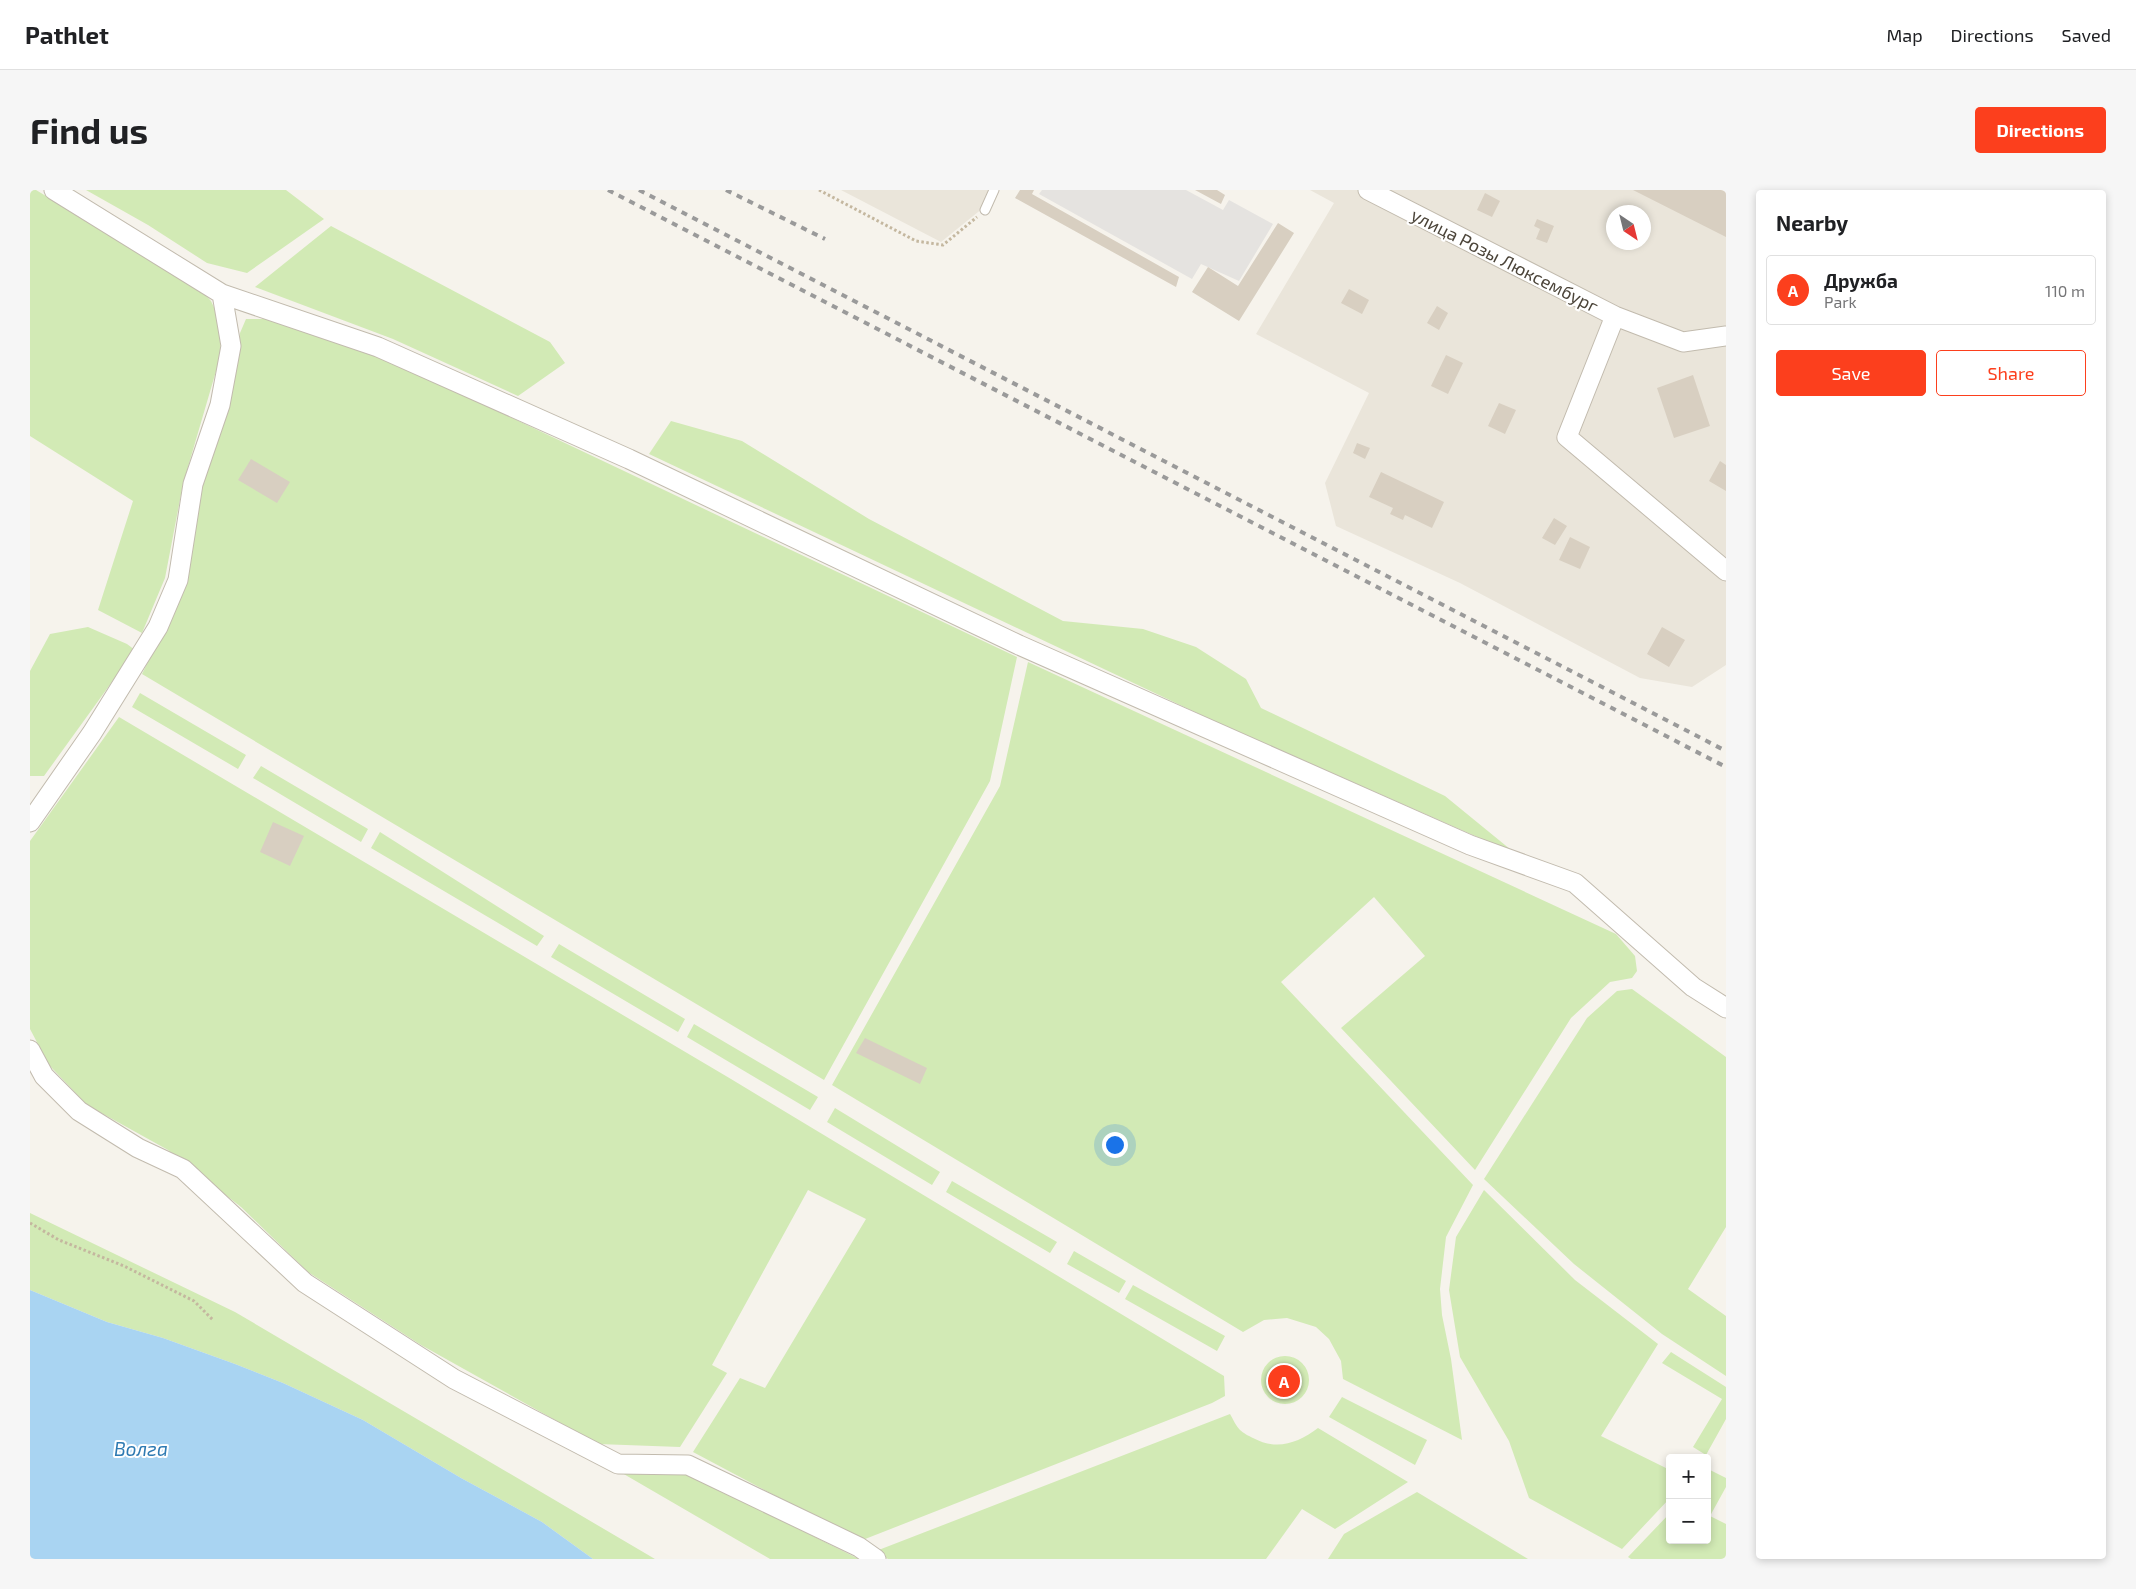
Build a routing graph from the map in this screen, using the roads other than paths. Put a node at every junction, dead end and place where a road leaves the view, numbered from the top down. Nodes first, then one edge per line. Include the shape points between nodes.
1 (54, 190) edge
2 (994, 190) edge
3 (1368, 190) edge
4 (985, 210) road end
5 (222, 294) junction
6 (1615, 316) junction
7 (1726, 336) edge
8 (1726, 571) edge
9 (38, 800) edge
10 (30, 822) edge
11 (1726, 1008) edge
12 (30, 1050) edge
13 (876, 1559) edge

1 - 5 street
2 - 4 lane
3 - 6 street, улица Розы Люксембург
5 - 9 street via 231,346 220,405 193,484 178,580 158,628 92,733
5 - 11 street via 378,347 629,459 1019,645 1470,844 1575,883 1693,987
6 - 7 street, улица Розы Люксембург via 1683,342
6 - 8 street via 1567,437
9 - 10 street
12 - 13 street via 44,1076 80,1111 138,1148 183,1169 305,1283 454,1379 618,1464 688,1464 859,1547

